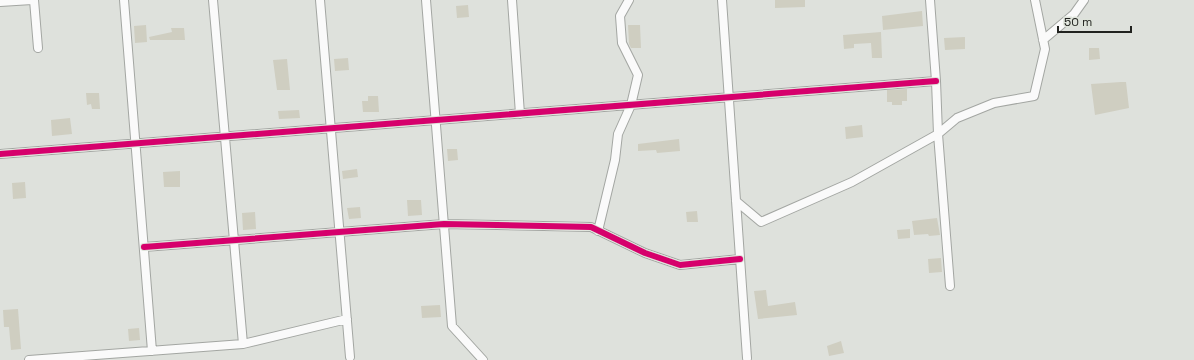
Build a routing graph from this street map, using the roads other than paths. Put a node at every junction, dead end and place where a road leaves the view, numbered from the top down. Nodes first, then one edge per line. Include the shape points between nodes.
1 (33, 0) edge
2 (124, 0) edge
3 (213, 0) edge
4 (320, 0) edge
5 (426, 0) edge
6 (512, 0) edge
7 (629, 0) edge
8 (722, 0) edge
9 (930, 0) edge
10 (1036, 0) edge
11 (1084, 0) edge
12 (0, 2) edge
13 (1043, 40) junction
14 (38, 48) dead end
15 (936, 81) junction
16 (729, 97) junction
17 (631, 105) junction
18 (520, 114) junction
19 (435, 120) junction
20 (331, 128) junction
21 (938, 134) junction
22 (224, 137) junction
23 (136, 144) junction
24 (0, 154) edge
25 (736, 201) junction
26 (444, 224) junction
27 (598, 231) junction
28 (340, 232) junction
29 (234, 240) junction
30 (144, 248) junction
31 (740, 259) junction
32 (950, 286) dead end
33 (347, 319) junction
34 (243, 344) junction
35 (152, 351) junction
36 (350, 357) dead end
37 (747, 358) dead end
38 (29, 360) edge
39 (483, 360) edge

1 - 12 street
1 - 14 street
2 - 23 street
3 - 22 street
4 - 20 street
5 - 19 street
6 - 18 street
7 - 17 street via 620,16 622,43 638,75
8 - 16 street
9 - 15 street
10 - 13 street
11 - 13 street via 1074,14
13 - 21 street via 1045,49 1034,96 994,103 956,118
15 - 16 street
15 - 21 street
16 - 17 street
16 - 25 street
17 - 18 street
17 - 27 street via 618,134 615,160
18 - 19 street
19 - 20 street
19 - 26 street
20 - 22 street
20 - 28 street
21 - 25 street via 852,182 761,222
21 - 32 street
22 - 23 street
22 - 29 street
23 - 24 street
23 - 30 street
25 - 31 street
26 - 27 street via 591,227
26 - 28 street
26 - 39 street via 452,326
27 - 31 street via 645,253 680,264
28 - 29 street
28 - 33 street
29 - 30 street
29 - 34 street
30 - 35 street
31 - 37 street
33 - 34 street
33 - 36 street
34 - 35 street
35 - 38 street

